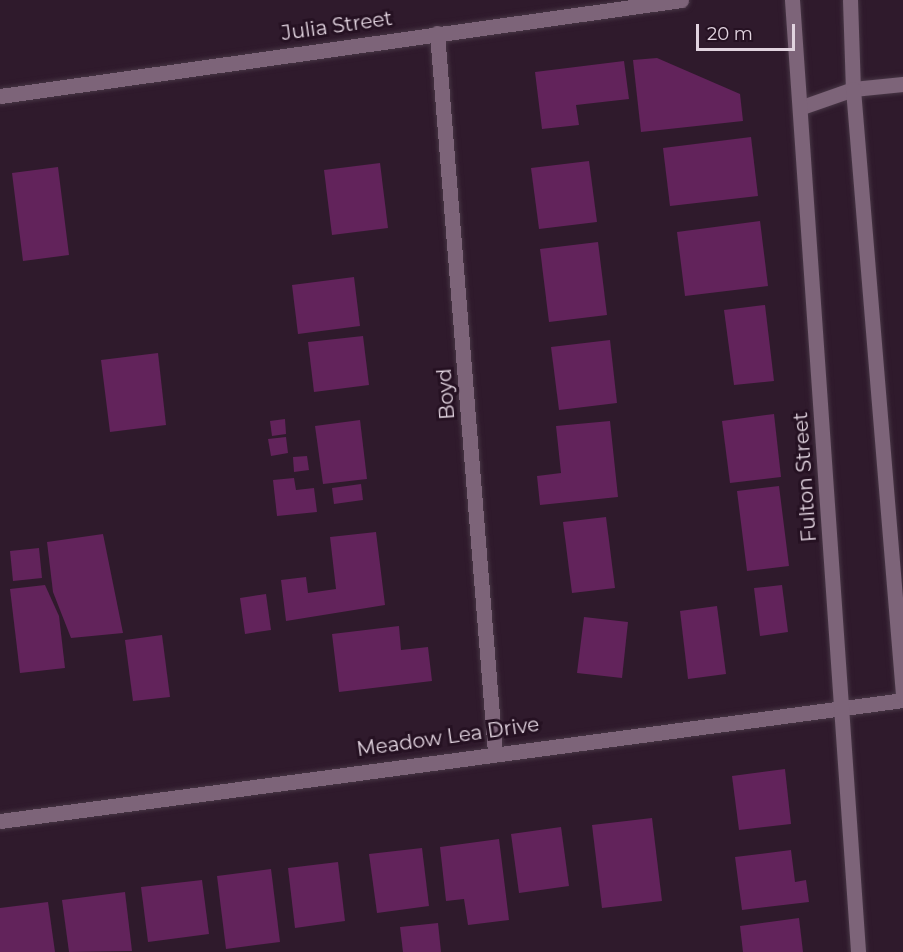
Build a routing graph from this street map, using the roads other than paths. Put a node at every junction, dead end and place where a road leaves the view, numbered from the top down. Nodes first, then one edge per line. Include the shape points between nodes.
1 (681, 0) edge
2 (792, 0) edge
3 (850, 0) edge
4 (437, 33) junction
5 (903, 84) edge
6 (853, 89) junction
7 (0, 96) edge
8 (802, 108) junction
9 (903, 698) edge
10 (841, 707) junction
11 (495, 752) junction
12 (0, 821) edge
13 (858, 952) edge

1 - 4 street, Julia Street
2 - 8 street, Fulton Street
3 - 6 street
4 - 7 street, Julia Street
4 - 11 street, Boyd
5 - 6 street
6 - 8 street
6 - 9 street
8 - 10 street, Fulton Street
9 - 10 street, Meadow Lea Drive
10 - 11 street, Meadow Lea Drive
10 - 13 street, Fulton Street
11 - 12 street, Meadow Lea Drive

